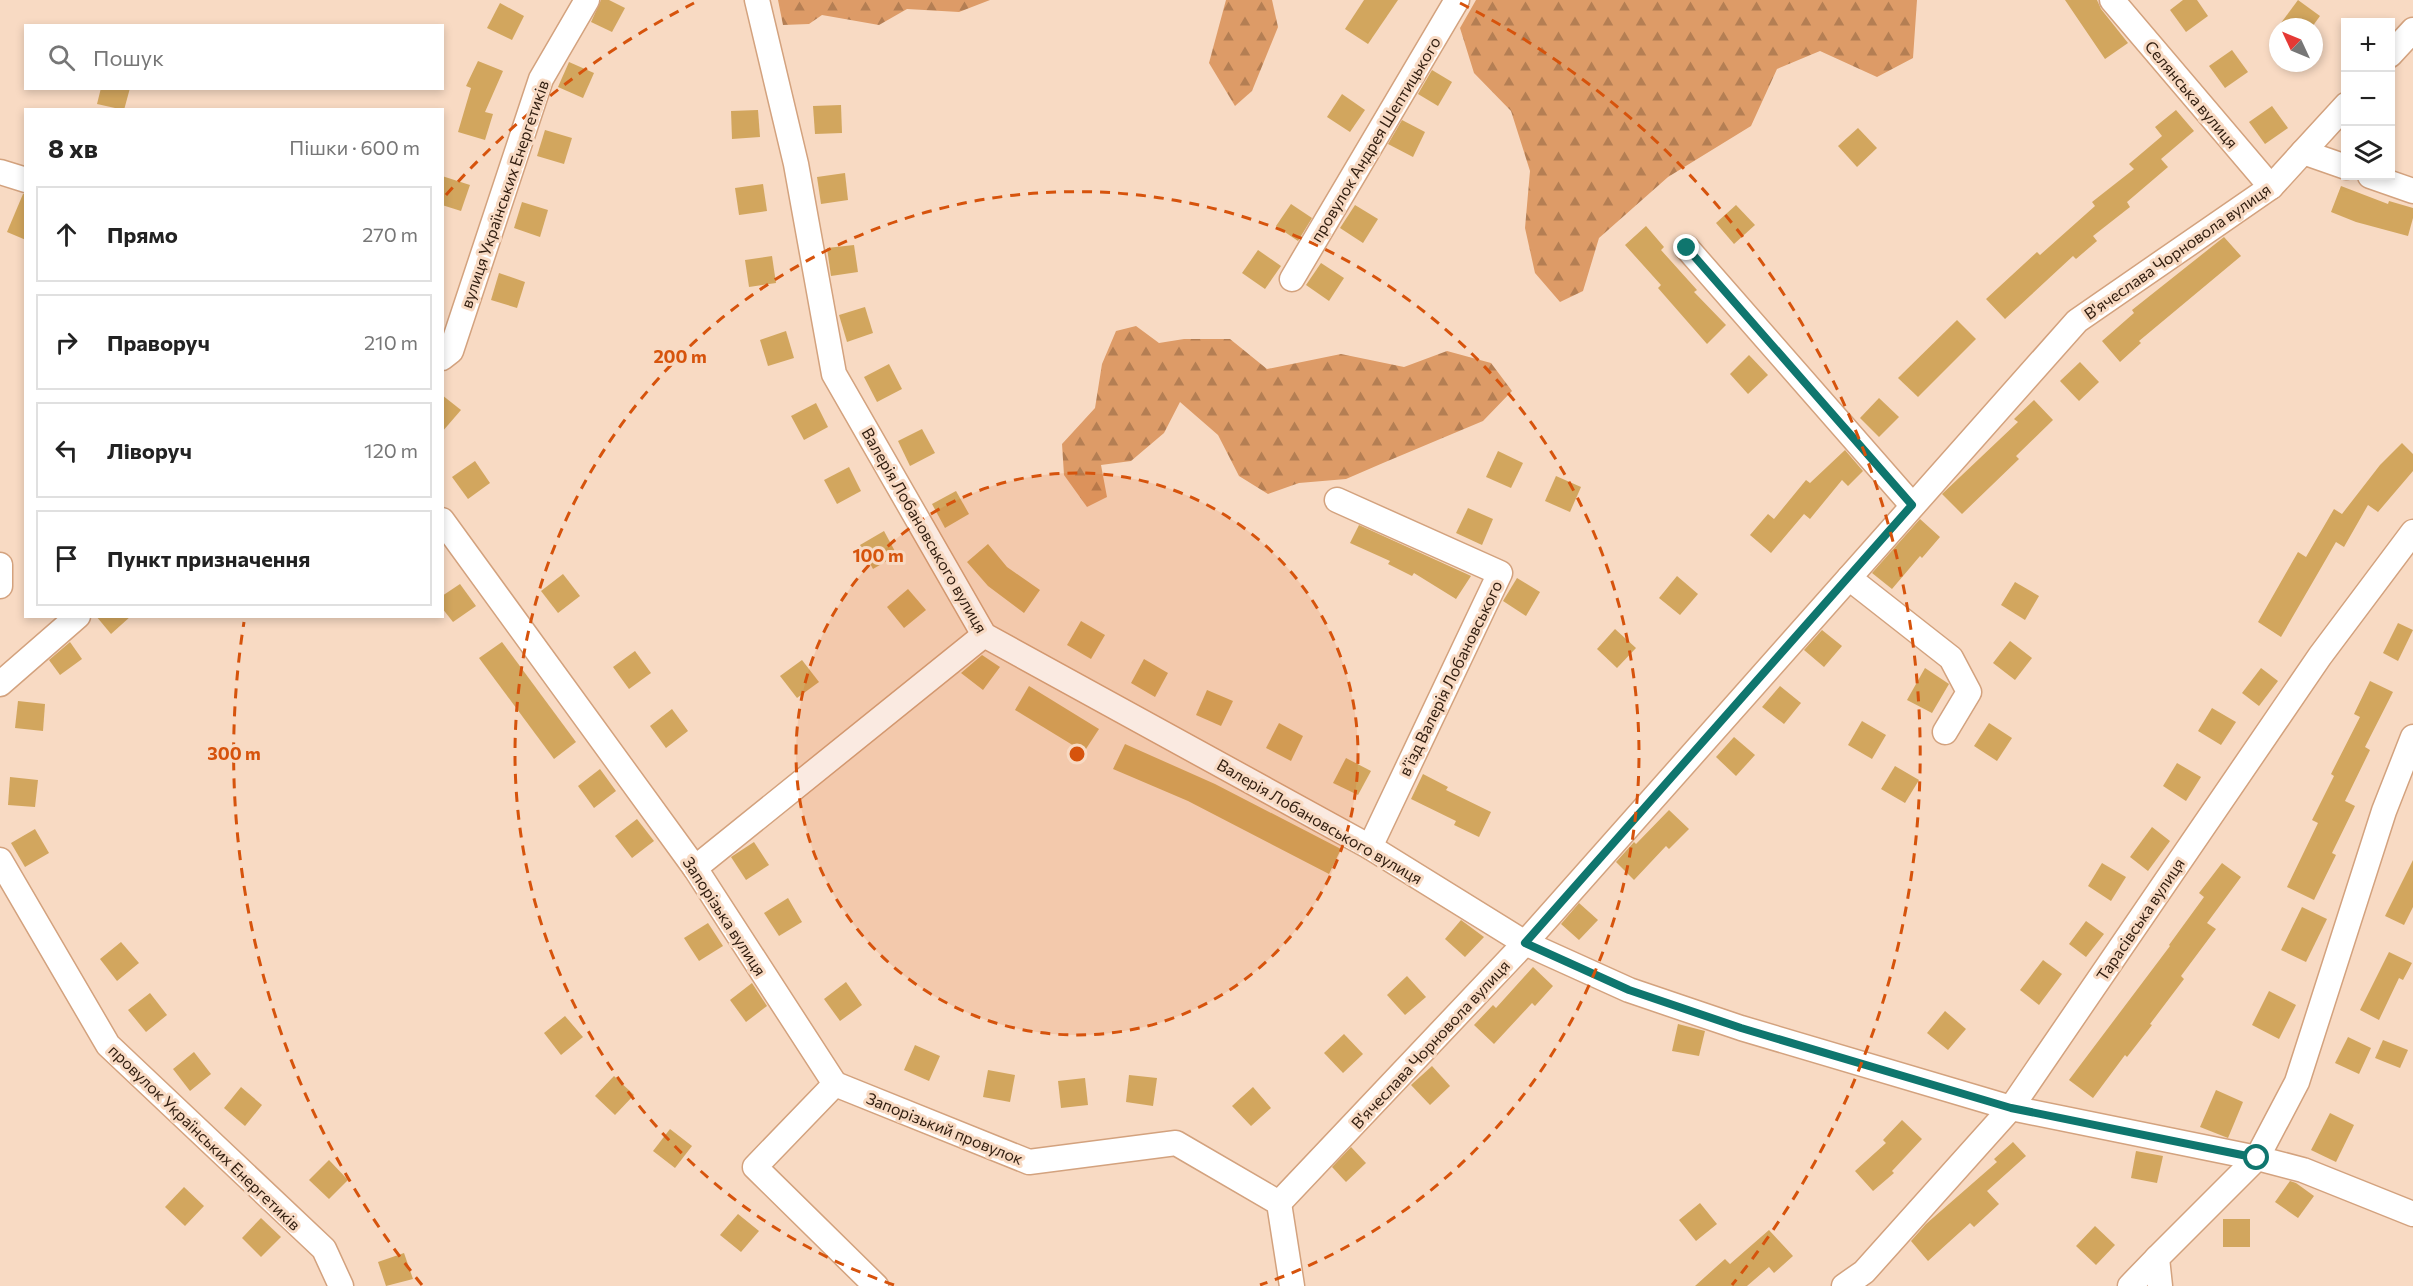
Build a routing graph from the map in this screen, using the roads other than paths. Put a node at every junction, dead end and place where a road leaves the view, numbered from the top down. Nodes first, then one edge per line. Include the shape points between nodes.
1 (587, 0) edge
2 (757, 0) edge
3 (1457, 0) edge
4 (2112, 0) edge
5 (2413, 30) edge
6 (2395, 50) edge
7 (2341, 110) edge
8 (2303, 152) junction
9 (2341, 165) edge
10 (0, 171) edge
11 (24, 179) edge
12 (2381, 180) edge
13 (2271, 187) junction
14 (2413, 191) edge
15 (1687, 248) dead end
16 (1292, 279) dead end
17 (444, 356) edge
18 (1337, 500) dead end
19 (1912, 505) junction
20 (444, 523) edge
21 (2413, 532) edge
22 (0, 565) edge
23 (1848, 578) junction
24 (0, 586) edge
25 (76, 618) edge
26 (984, 635) junction
27 (0, 684) edge
28 (1945, 732) dead end
29 (2413, 737) edge
30 (1370, 847) junction
31 (0, 860) edge
32 (695, 868) junction
33 (1525, 943) junction
34 (835, 1084) junction
35 (2011, 1108) junction
36 (2257, 1158) junction
37 (1279, 1203) junction
38 (2413, 1214) edge
39 (2157, 1258) junction
40 (341, 1286) edge
41 (876, 1286) edge
42 (1292, 1286) edge
43 (1844, 1286) edge
44 (2130, 1286) edge
45 (2160, 1286) edge

1 - 17 street, вулиця Українських Енергетиків via 541,79 451,351
2 - 26 street, Валерія Лобановського вулиця via 796,164 834,374
3 - 16 street, провулок Андрея Шептицького
4 - 13 street, Селянська вулиця
5 - 6 street
7 - 8 street, В'ячеслава Чорновола вулиця
8 - 9 street
8 - 13 street, В'ячеслава Чорновола вулиця
10 - 11 street
12 - 14 street
13 - 19 street, В'ячеслава Чорновола вулиця via 2077,321
15 - 19 street
18 - 30 street, в’їзд Валерія Лобановського via 1500,573
19 - 23 street, В'ячеслава Чорновола вулиця
20 - 32 street, Запорізька вулиця
21 - 35 street, Тарасівська вулиця via 2320,656
22 - 24 street
23 - 28 street via 1951,658 1969,692
23 - 33 street, В'ячеслава Чорновола вулиця
25 - 27 street
26 - 30 street, Валерія Лобановського вулиця
26 - 32 street
29 - 36 street via 2384,811 2297,1083
30 - 33 street, Валерія Лобановського вулиця
31 - 40 street, провулок Українських Енергетиків via 108,1045 324,1250
32 - 34 street, Запорізька вулиця
33 - 35 street, Валерія Лобановського вулиця via 1629,990 1741,1028
33 - 37 street, В'ячеслава Чорновола вулиця
34 - 37 street, Запорізький провулок via 1029,1162 1176,1143
34 - 41 street via 755,1167
35 - 36 street, Валерія Лобановського вулиця
35 - 43 street, Тарасівська вулиця via 1864,1272
36 - 38 street, Валерія Лобановського вулиця via 2303,1170
36 - 39 street
37 - 42 street
39 - 44 street
39 - 45 street

